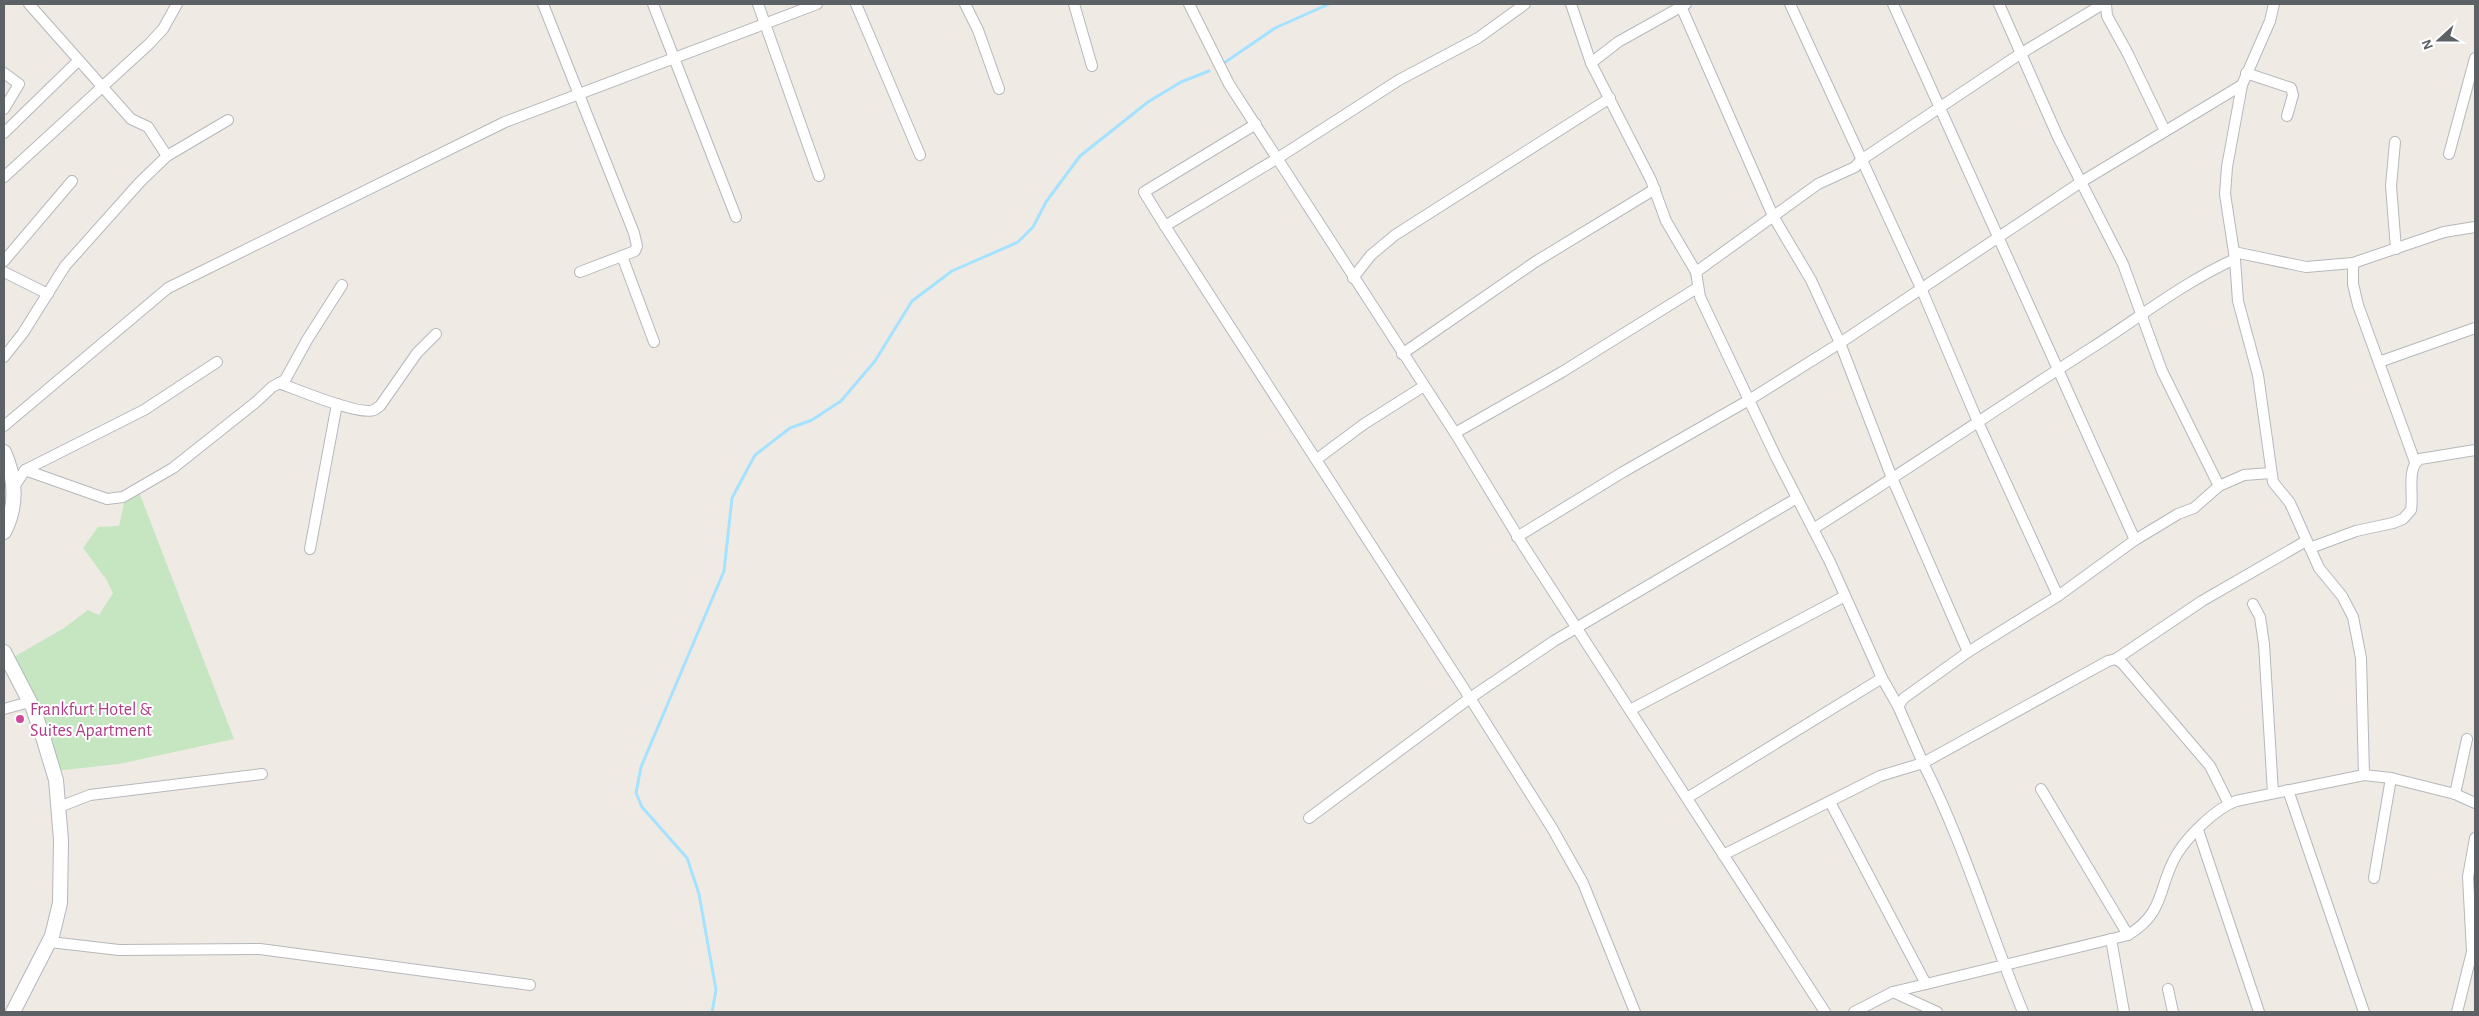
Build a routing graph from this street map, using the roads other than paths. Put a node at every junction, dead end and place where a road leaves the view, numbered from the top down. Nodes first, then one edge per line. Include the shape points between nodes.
1 (29, 4) edge
2 (177, 4) edge
3 (543, 4) edge
4 (654, 4) edge
5 (758, 4) edge
6 (817, 4) edge
7 (856, 4) edge
8 (966, 4) edge
9 (1074, 4) edge
10 (1189, 4) edge
11 (1525, 4) edge
12 (1571, 4) edge
13 (1790, 4) edge
14 (1893, 4) edge
15 (1999, 4) edge
16 (2105, 4) edge
17 (2274, 4) edge
18 (1683, 5) edge
19 (764, 24) junction
20 (2020, 54) junction
21 (674, 58) junction
22 (2475, 58) edge
23 (78, 61) junction
24 (1591, 63) junction
25 (1092, 66) dead end
26 (4, 73) edge
27 (2246, 73) junction
28 (2242, 85) junction
29 (101, 86) junction
30 (999, 89) dead end
31 (579, 94) junction
32 (1610, 98) junction
33 (1940, 107) junction
34 (4, 109) edge
35 (2287, 116) dead end
36 (228, 120) dead end
37 (1256, 124) junction
38 (2165, 131) junction
39 (4, 133) edge
40 (2395, 142) dead end
41 (2449, 154) dead end
42 (920, 155) dead end
43 (167, 156) junction
44 (1278, 158) junction
45 (1861, 160) junction
46 (819, 176) dead end
47 (4, 177) edge
48 (72, 181) dead end
49 (2081, 182) junction
50 (1655, 189) junction
51 (1773, 216) junction
52 (736, 217) dead end
53 (1165, 226) junction
54 (2475, 227) edge
55 (2000, 237) junction
56 (2396, 249) junction
57 (2235, 255) junction
58 (622, 256) junction
59 (4, 261) edge
60 (2353, 263) junction
61 (4, 272) edge
62 (580, 272) dead end
63 (1696, 272) junction
64 (1353, 278) junction
65 (342, 285) dead end
66 (1697, 288) junction
67 (1921, 288) junction
68 (48, 294) junction
69 (2141, 314) junction
70 (2475, 328) edge
71 (436, 334) dead end
72 (654, 342) dead end
73 (1840, 343) junction
74 (1402, 354) junction
75 (4, 356) edge
76 (217, 362) dead end
77 (2379, 362) junction
78 (2059, 368) junction
79 (278, 383) junction
80 (1424, 386) junction
81 (1749, 400) junction
82 (337, 404) junction
83 (1978, 422) junction
84 (4, 426) edge
85 (1454, 433) junction
86 (2475, 450) edge
87 (4, 452) edge
88 (1317, 459) junction
89 (2415, 462) junction
90 (25, 470) junction
91 (2271, 473) junction
92 (1892, 478) junction
93 (2219, 486) junction
94 (14, 487) junction
95 (1797, 498) junction
96 (1813, 529) junction
97 (4, 532) edge
98 (1517, 537) junction
99 (2135, 540) junction
100 (2308, 544) junction
101 (310, 549) dead end
102 (1845, 596) junction
103 (2058, 596) junction
104 (2253, 604) dead end
105 (1576, 628) junction
106 (4, 652) edge
107 (1968, 652) junction
108 (2116, 659) junction
109 (1882, 678) junction
110 (1470, 698) junction
111 (29, 702) junction
112 (1898, 706) junction
113 (4, 710) edge
114 (1630, 710) junction
115 (2467, 739) dead end
116 (1923, 763) junction
117 (262, 774) dead end
118 (2364, 775) junction
119 (2391, 778) junction
120 (2041, 789) dead end
121 (2288, 790) junction
122 (2273, 793) junction
123 (2455, 794) junction
124 (1687, 798) junction
125 (1830, 802) junction
126 (2475, 803) edge
127 (2229, 804) junction
128 (59, 808) junction
129 (1309, 818) dead end
130 (2198, 830) junction
131 (2475, 838) edge
132 (1723, 855) junction
133 (2374, 878) dead end
134 (2128, 934) junction
135 (2111, 939) junction
136 (50, 942) junction
137 (2003, 964) junction
138 (1926, 984) junction
139 (530, 985) dead end
140 (2168, 989) dead end
141 (1893, 992) junction
142 (13, 1012) edge
143 (1635, 1012) edge
144 (1825, 1012) edge
145 (1854, 1012) edge
146 (1937, 1012) edge
147 (2023, 1012) edge
148 (2124, 1012) edge
149 (2173, 1012) edge
150 (2259, 1012) edge
151 (2364, 1012) edge
152 (2457, 1012) edge

1 - 23 street
2 - 29 street via 163,29
3 - 31 street
4 - 21 street
5 - 19 street
6 - 19 street
7 - 42 street
8 - 30 street
9 - 25 street
10 - 37 street via 1222,73
11 - 44 street via 1478,38 1399,80
12 - 24 street
13 - 45 street
14 - 33 street
15 - 20 street
16 - 20 street
16 - 38 street via 2107,16
17 - 27 street via 2270,21
18 - 24 street via 1618,42
18 - 51 street
19 - 21 street
19 - 46 street
20 - 33 street
20 - 49 street
21 - 31 street
21 - 52 street
22 - 41 street
23 - 29 street
23 - 39 street
24 - 32 street
26 - 34 street via 19,84
27 - 28 street
27 - 35 street via 2291,88 2293,95
28 - 38 street
28 - 57 street via 2226,167 2225,194
29 - 43 street via 131,119 148,127
29 - 47 street
31 - 58 street via 636,240 634,251
31 - 84 street via 505,122 168,288
32 - 50 street
32 - 64 street via 1395,235 1371,255
33 - 45 street
33 - 55 street
36 - 43 street
37 - 44 street
37 - 53 street via 1144,192
38 - 49 street
40 - 56 street via 2391,186
43 - 68 street via 64,266
44 - 53 street
44 - 64 street
45 - 51 street via 1845,172 1818,184
45 - 67 street
48 - 59 street
49 - 55 street
49 - 69 street via 2123,264
50 - 63 street via 1666,221
50 - 74 street via 1535,262
51 - 63 street
51 - 73 street via 1811,280
53 - 88 street
54 - 56 street via 2444,232
55 - 67 street
55 - 78 street
56 - 60 street
57 - 60 street via 2306,266
57 - 69 street
57 - 91 street via 2238,301 2258,375
58 - 62 street
58 - 72 street
60 - 77 street via 2358,306
61 - 68 street
63 - 66 street
64 - 74 street
65 - 79 street via 288,376
66 - 81 street
66 - 85 street via 1562,372
67 - 73 street
67 - 83 street
68 - 75 street via 23,334
69 - 78 street
69 - 93 street via 2162,370
70 - 77 street
71 - 82 street via 417,353 380,406 365,411
73 - 81 street
73 - 92 street
74 - 80 street
76 - 90 street via 144,410
77 - 89 street
78 - 83 street
78 - 99 street
79 - 82 street
79 - 90 street via 173,468 123,497 107,498
80 - 85 street
80 - 88 street
81 - 95 street
81 - 98 street
82 - 101 street
83 - 92 street
83 - 103 street
85 - 98 street
86 - 89 street
87 - 94 street
88 - 110 street
89 - 100 street via 2411,510 2403,519
90 - 94 street
91 - 93 street via 2244,475
91 - 100 street via 2278,491 2290,503
92 - 96 street
92 - 107 street
93 - 99 street via 2194,508
94 - 97 street via 10,520
95 - 96 street
95 - 105 street
96 - 102 street
98 - 105 street
99 - 103 street
100 - 108 street via 2202,602
100 - 118 street via 2319,568 2342,596 2353,617 2361,658
102 - 109 street
102 - 114 street
103 - 107 street
104 - 122 street via 2260,617 2264,644
105 - 110 street
105 - 114 street
106 - 111 street
107 - 112 street via 1904,698
108 - 116 street
108 - 127 street via 2210,766
109 - 112 street
109 - 124 street
110 - 129 street
110 - 143 street via 1579,876
111 - 113 street
111 - 128 street via 56,780
112 - 116 street
114 - 124 street
115 - 123 street
116 - 125 street via 1880,776
116 - 137 street via 1945,806
117 - 128 street via 90,796
118 - 119 street
118 - 121 street
119 - 123 street
119 - 133 street
120 - 134 street
121 - 122 street
121 - 151 street
122 - 127 street
123 - 126 street
124 - 132 street
125 - 132 street
125 - 138 street
127 - 130 street via 2221,807
128 - 136 street via 62,840 60,903
130 - 134 street via 2176,854 2154,913 2142,926
130 - 150 street
131 - 152 street via 2468,877 2472,952
132 - 144 street
134 - 135 street
135 - 137 street
135 - 148 street
136 - 139 street via 119,950 260,949
136 - 142 street
137 - 138 street
137 - 147 street
138 - 141 street
140 - 149 street
141 - 145 street
141 - 146 street

